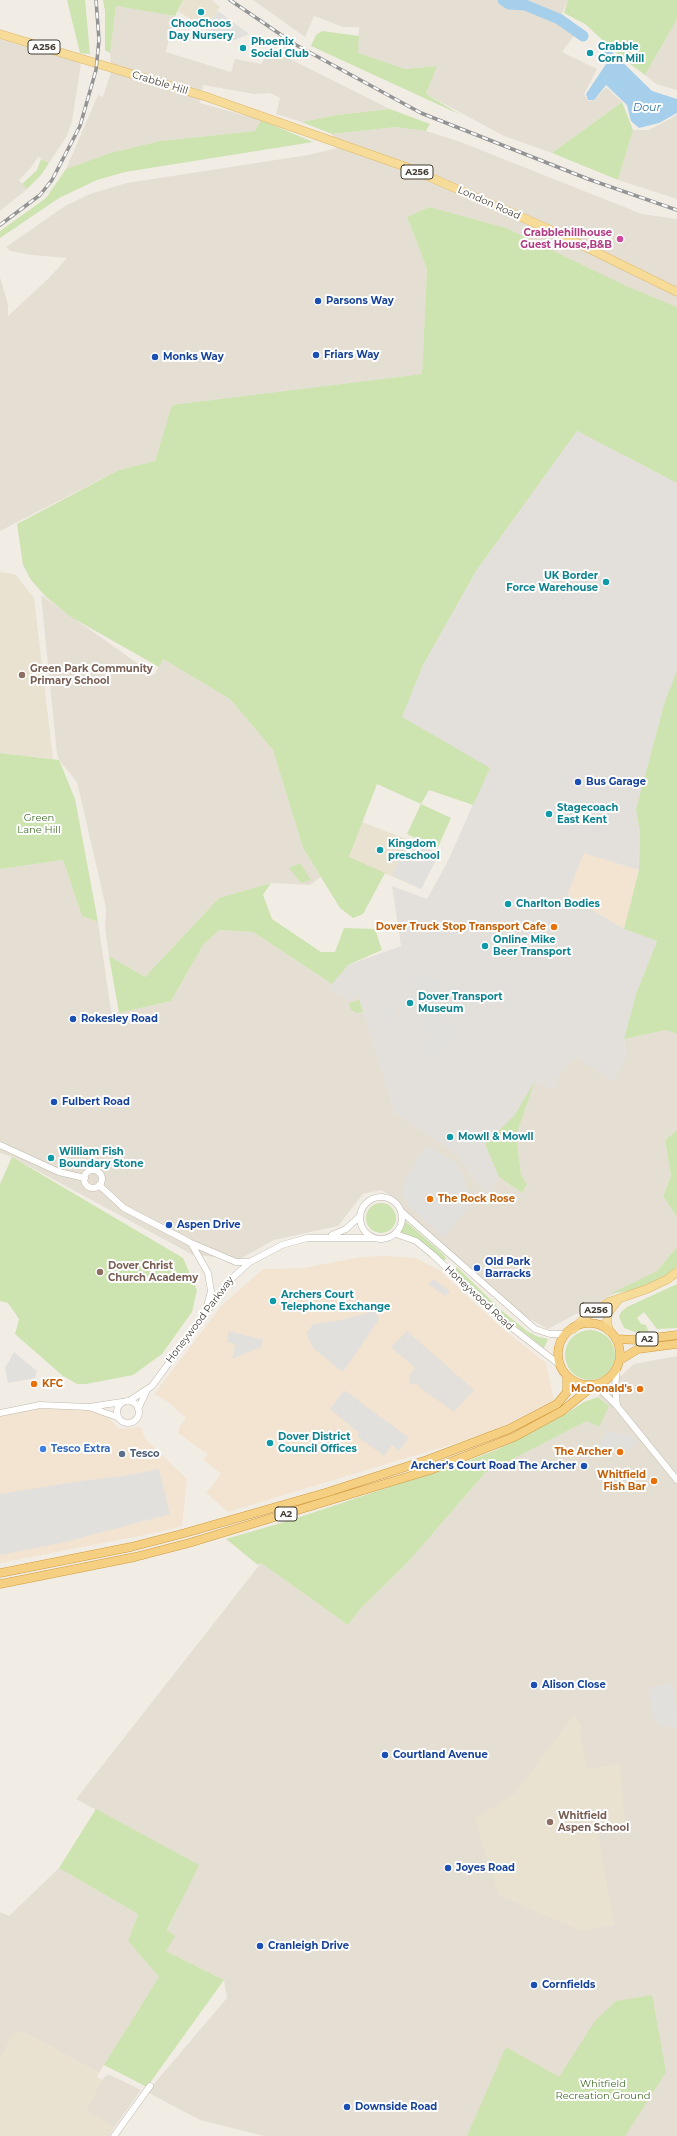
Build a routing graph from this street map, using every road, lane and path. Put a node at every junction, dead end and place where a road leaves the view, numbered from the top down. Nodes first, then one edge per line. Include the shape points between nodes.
1 (0, 34) edge
2 (319, 136) joint
3 (677, 292) edge
4 (0, 1145) edge
5 (84, 1178) junction
6 (99, 1185) junction
7 (402, 1212) junction
8 (360, 1216) junction
9 (396, 1234) junction
10 (328, 1237) junction
11 (373, 1238) junction
12 (191, 1243) junction
13 (250, 1262) junction
14 (677, 1272) edge
15 (624, 1297) junction
16 (206, 1310) junction
17 (569, 1331) junction
18 (609, 1331) junction
19 (677, 1335) edge
20 (616, 1339) junction
21 (677, 1344) edge
22 (620, 1360) junction
23 (560, 1365) junction
24 (617, 1369) junction
25 (567, 1376) junction
26 (595, 1385) junction
27 (147, 1390) junction
28 (126, 1402) junction
29 (617, 1406) junction
30 (89, 1407) junction
31 (138, 1409) junction
32 (0, 1413) edge
33 (118, 1417) junction
34 (677, 1480) edge
35 (0, 1573) edge
36 (0, 1584) edge
37 (150, 2086) dead end
38 (114, 2136) edge

1 - 2 main road, Crabble Hill / A256 via 204,96
2 - 3 main road, London Road / A256 via 409,168 554,231
4 - 5 street via 59,1172
5 - 6 street via 86,1184 91,1187
5 - 6 street via 89,1171 97,1171 102,1177
6 - 12 street via 124,1208
7 - 8 street via 391,1199 380,1197 369,1201
7 - 9 street via 402,1224
7 - 17 street, Honeywood Road via 535,1330 550,1334
8 - 10 street, Honeywood Parkway via 346,1229
8 - 11 street via 362,1227
9 - 11 street via 385,1239
9 - 23 street, Honeywood Road via 416,1242 433,1255 507,1324
10 - 11 street, Honeywood Parkway
10 - 13 street, Honeywood Parkway via 296,1241
12 - 13 street via 236,1262
12 - 16 street via 208,1273 211,1291
13 - 16 street, Honeywood Parkway via 229,1281
14 - 15 main road, A256 via 647,1289
15 - 17 main road, A256 via 595,1310
15 - 18 main road, A256 via 616,1302 608,1313
16 - 27 street, Honeywood Parkway
17 - 18 highway via 591,1324
17 - 23 highway via 559,1349
18 - 20 highway
19 - 20 highway, A2 via 637,1340
20 - 22 highway via 620,1347
21 - 22 highway, A2 via 638,1349
22 - 24 highway
23 - 25 highway
24 - 26 highway via 608,1379
24 - 29 street
25 - 26 highway via 579,1384
25 - 35 highway, A2 via 568,1389 557,1404 509,1429 427,1460 237,1519 138,1545
26 - 29 street
26 - 36 highway, A2 via 562,1411 514,1437 467,1457 232,1531 135,1557
27 - 28 street, Honeywood Parkway
27 - 31 street, Honeywood Parkway
28 - 30 street, Honeywood Parkway
28 - 31 street via 135,1404
28 - 33 street via 116,1409
29 - 34 street
30 - 32 street, Honeywood Parkway via 40,1405
30 - 33 street, Honeywood Parkway
31 - 33 street via 138,1416 132,1422 125,1424
37 - 38 street

